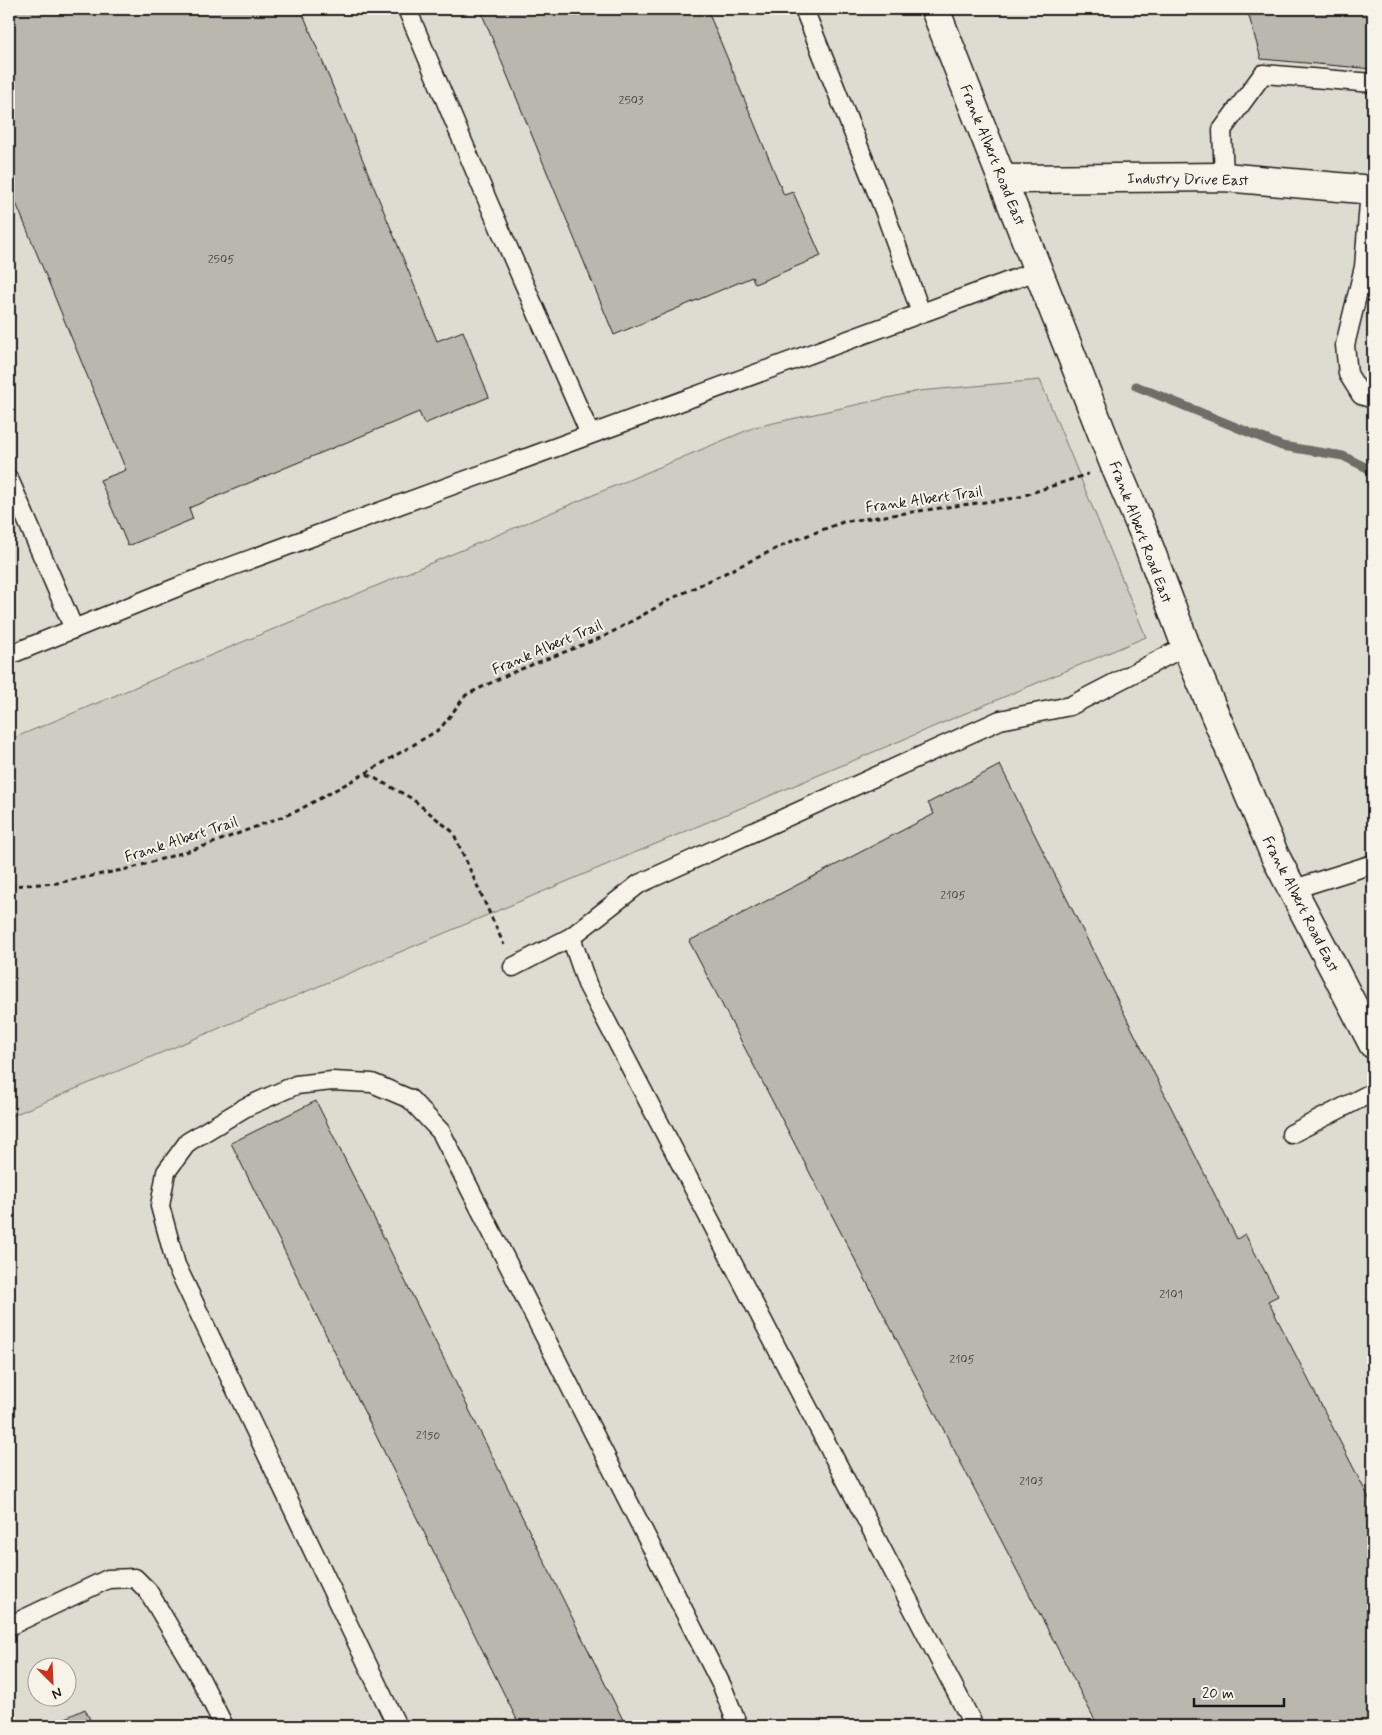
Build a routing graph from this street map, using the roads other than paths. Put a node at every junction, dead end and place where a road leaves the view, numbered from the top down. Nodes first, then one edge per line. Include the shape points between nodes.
1 (407, 9) edge
2 (804, 9) edge
3 (935, 9) edge
4 (1373, 83) edge
5 (1224, 177) junction
6 (1003, 179) junction
7 (1371, 190) edge
8 (1369, 267) edge
9 (1039, 270) junction
10 (921, 313) junction
11 (1373, 399) edge
12 (590, 434) junction
13 (9, 479) edge
14 (74, 629) junction
15 (1186, 646) junction
16 (9, 655) edge
17 (1373, 864) edge
18 (1294, 889) junction
19 (571, 937) junction
20 (513, 967) road end
21 (1373, 1044) edge
22 (1373, 1092) edge
23 (1291, 1134) dead end
24 (9, 1626) edge
25 (224, 1726) edge
26 (397, 1726) edge
27 (738, 1726) edge
28 (974, 1726) edge

1 - 12 lane
2 - 10 lane
3 - 6 street, Frank Albert Road East
4 - 5 lane via 1263,74 1222,130
5 - 6 street, Industry Drive East
5 - 7 street, Industry Drive East
6 - 9 street, Frank Albert Road East
7 - 8 lane
8 - 11 lane via 1345,345 1348,374 1361,394
9 - 10 lane
9 - 15 street, Frank Albert Road East
10 - 12 lane
12 - 14 lane via 206,576
13 - 14 lane
14 - 16 lane
15 - 18 street, Frank Albert Road East via 1250,798
15 - 19 lane via 1070,706 1000,720 639,884
17 - 18 lane
18 - 21 street, Frank Albert Road East
19 - 20 lane
19 - 28 lane via 588,984
22 - 23 lane
24 - 25 lane via 108,1579 135,1578 153,1600 201,1680
26 - 27 lane via 176,1265 160,1206 166,1172 188,1142 246,1107 296,1085 332,1081 372,1083 410,1099 441,1132 718,1677

